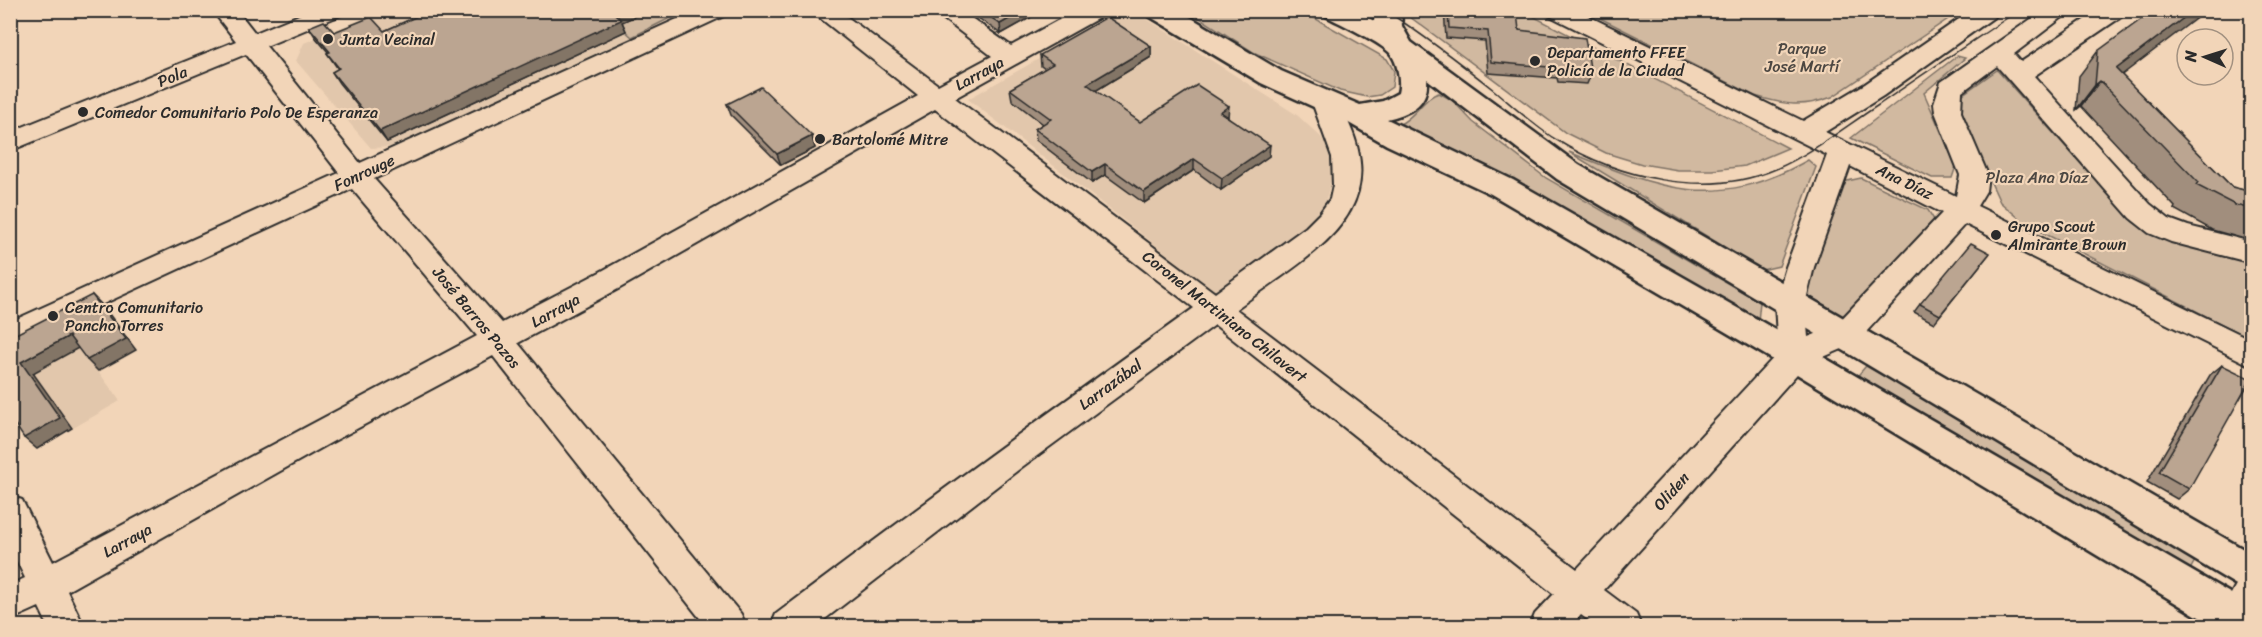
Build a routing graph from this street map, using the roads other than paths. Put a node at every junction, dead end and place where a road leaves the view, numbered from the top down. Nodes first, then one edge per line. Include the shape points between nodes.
1 (224, 10) edge
2 (333, 10) edge
3 (718, 10) edge
4 (822, 10) edge
5 (944, 10) edge
6 (1041, 10) edge
7 (1096, 10) edge
8 (1158, 10) edge
9 (1335, 10) edge
10 (1388, 10) edge
11 (1556, 10) edge
12 (1989, 10) edge
13 (2060, 10) edge
14 (2116, 10) edge
15 (1066, 27) junction
16 (1949, 38) junction
17 (250, 44) junction
18 (1400, 47) junction
19 (1994, 56) junction
20 (1009, 57) junction
21 (2018, 75) junction
22 (936, 97) junction
23 (1325, 102) junction
24 (1357, 115) junction
25 (1804, 132) junction
26 (10, 142) edge
27 (1842, 150) junction
28 (356, 176) junction
29 (1962, 209) junction
30 (2252, 253) edge
31 (1790, 304) junction
32 (1215, 309) junction
33 (10, 335) edge
34 (1845, 335) junction
35 (499, 341) junction
36 (2252, 354) edge
37 (1794, 356) junction
38 (10, 510) edge
39 (2252, 574) edge
40 (46, 584) junction
41 (1579, 593) junction
42 (10, 604) edge
43 (2242, 615) edge
44 (66, 627) edge
45 (728, 627) edge
46 (789, 627) edge
47 (1548, 627) edge
48 (1623, 627) edge

1 - 17 street, José Barros Pazos
2 - 17 street, Pola
3 - 28 street, Fonrouge
4 - 22 street, Coronel Martiniano Chilavert
5 - 20 street
6 - 15 street
7 - 15 street, Larraya
8 - 23 main road via 1271,77
9 - 18 main road
10 - 18 main road via 1388,28
11 - 25 street, Ana Díaz
12 - 16 street
13 - 19 street
14 - 21 street
15 - 20 street, Larraya
16 - 19 street via 1959,50
16 - 25 street
17 - 26 street, Pola
17 - 28 street, José Barros Pazos
18 - 24 main road via 1414,80 1410,99 1393,110
18 - 31 main road via 1568,172
19 - 21 street
19 - 29 street via 1957,82 1947,95 1954,130 1974,175 1972,191
20 - 22 street, Larraya
21 - 30 street via 2140,211 2159,226
22 - 32 street, Coronel Martiniano Chilavert
22 - 35 street, Larraya
23 - 24 main road
23 - 32 street, Larrazábal via 1342,143 1348,172 1348,185 1336,214 1315,235
24 - 37 main road via 1502,187
25 - 27 street, Ana Díaz
27 - 29 street, Ana Díaz
27 - 31 street
28 - 33 street, Fonrouge
28 - 35 street, José Barros Pazos
29 - 34 street
29 - 36 street, Ana Díaz
31 - 34 main road
31 - 37 street
32 - 41 street, Coronel Martiniano Chilavert
32 - 46 street, Larrazábal
34 - 37 street
34 - 39 main road
35 - 40 street, Larraya via 321,433
35 - 45 street, José Barros Pazos
37 - 41 street, Oliden
37 - 43 main road
38 - 40 street
40 - 42 street, Larraya
40 - 44 street
41 - 47 street, Oliden
41 - 48 street, Coronel Martiniano Chilavert

